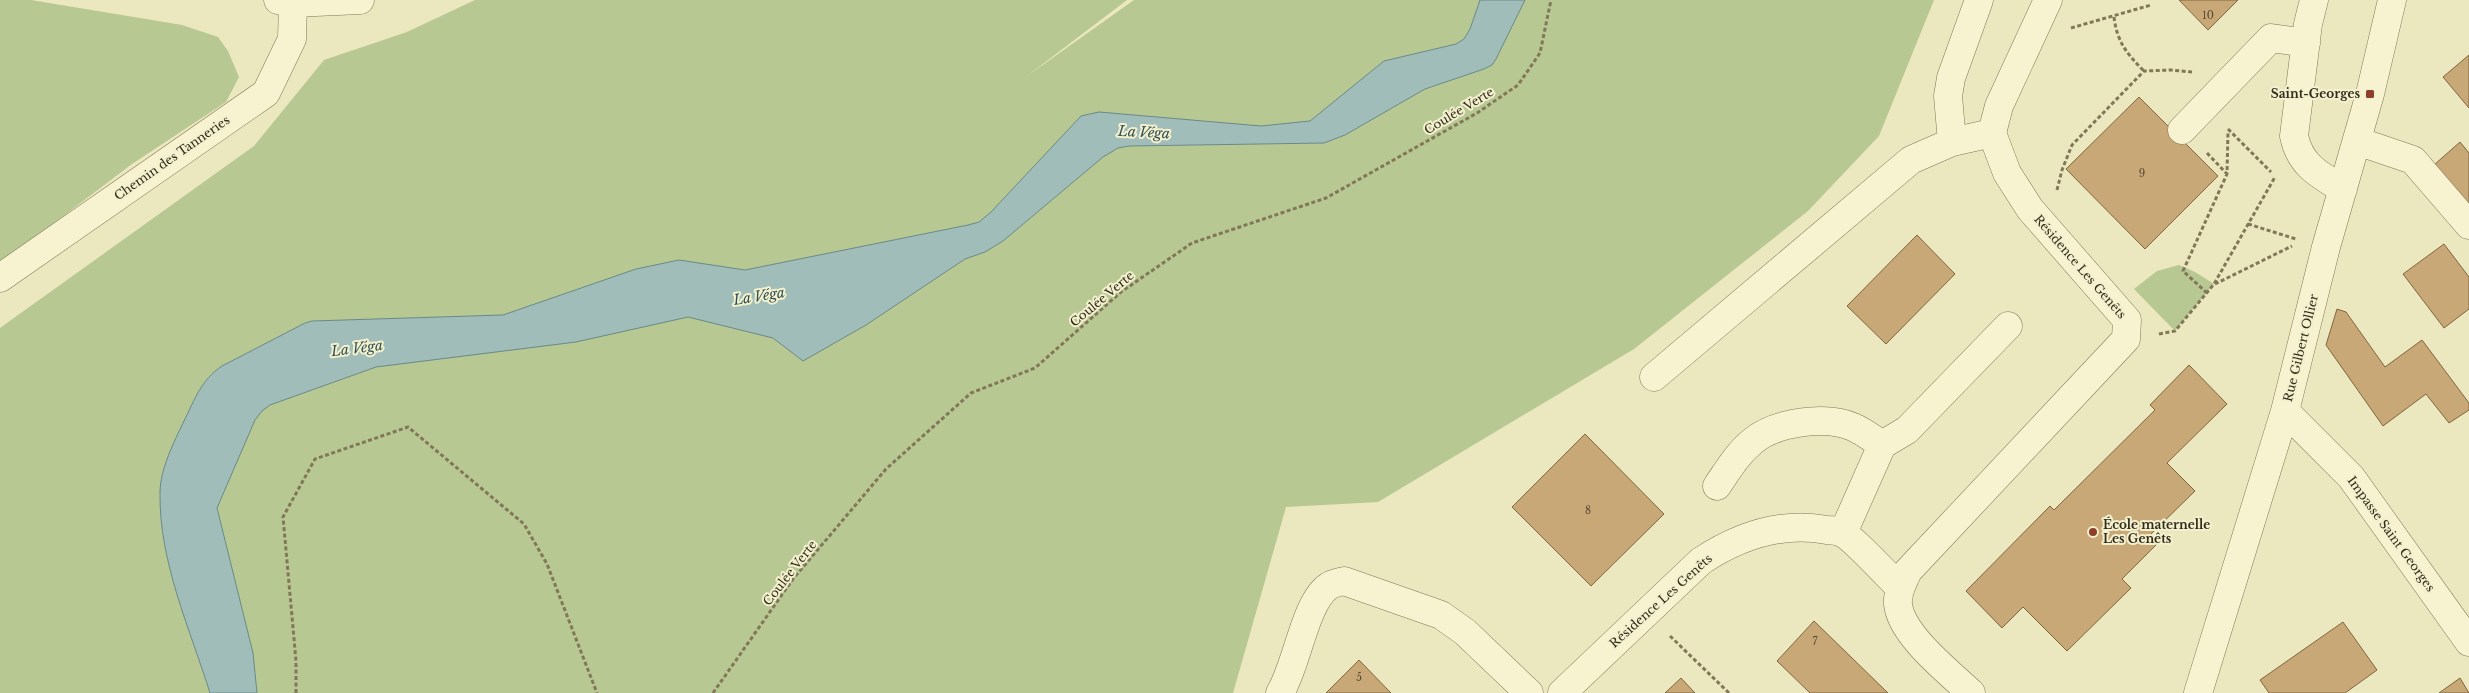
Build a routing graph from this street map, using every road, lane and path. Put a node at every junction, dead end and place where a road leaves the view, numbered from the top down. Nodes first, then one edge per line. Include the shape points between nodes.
1 (360, 0) edge
2 (1550, 0) edge
3 (1979, 0) edge
4 (2048, 0) edge
5 (2314, 0) edge
6 (2392, 0) edge
7 (286, 1) edge
8 (2151, 5) dead end
9 (2114, 17) junction
10 (2031, 38) junction
11 (2306, 42) junction
12 (2144, 71) junction
13 (2224, 87) junction
14 (2206, 106) junction
15 (2228, 129) junction
16 (2182, 130) dead end
17 (1992, 132) junction
18 (2358, 141) junction
19 (1952, 142) junction
20 (2343, 189) junction
21 (2248, 224) junction
22 (2469, 225) edge
23 (2048, 230) junction
24 (0, 278) edge
25 (2214, 284) junction
26 (2208, 293) junction
27 (2008, 326) dead end
28 (2126, 339) junction
29 (1654, 377) dead end
30 (2286, 411) junction
31 (1882, 445) junction
32 (1717, 486) dead end
33 (1843, 533) junction
34 (1900, 588) junction
35 (1645, 613) junction
36 (2469, 642) edge
37 (296, 693) edge
38 (597, 693) edge
39 (714, 693) edge
40 (1280, 693) edge
41 (1529, 693) edge
42 (1562, 693) edge
43 (1729, 693) edge
44 (1971, 693) edge
45 (2198, 693) edge

1 - 7 street
2 - 39 path, Coulée Verte via 1540,52 1518,85 1477,113 1326,198 1192,243 1121,292 1035,368 971,393 880,477 793,579
3 - 19 street via 1951,78 1948,96
4 - 10 street
5 - 11 street
6 - 18 street, Rue Gilbert Ollier
7 - 24 street, Chemin des Tanneries via 292,39 266,93
8 - 9 path
9 - 10 path
9 - 12 path via 2116,35 2126,54
10 - 17 street via 1999,106
11 - 13 street via 2271,38
11 - 20 street via 2294,136 2297,151 2317,173
12 - 13 path via 2192,72
12 - 23 path via 2072,145 2062,170
13 - 14 street
14 - 15 path
14 - 16 street
15 - 21 path via 2275,177
15 - 26 path via 2227,174 2183,271
17 - 19 street
17 - 23 street, Résidence Les Genêts via 2007,174
18 - 20 street, Rue Gilbert Ollier
18 - 22 street via 2413,160
19 - 29 street via 1911,160
20 - 30 street, Rue Gilbert Ollier
21 - 25 path
21 - 25 path via 2303,241
23 - 28 street, Résidence Les Genêts via 2127,320
25 - 26 path
26 - 28 path via 2175,331
27 - 31 street via 1907,430
28 - 34 street via 1908,571
30 - 36 street, Impasse Saint Georges via 2351,477
30 - 45 street, Rue Gilbert Ollier
31 - 32 street via 1842,423 1800,422 1774,428 1754,440
31 - 33 street
33 - 34 street
33 - 35 street, Résidence Les Genêts via 1815,527 1783,528 1748,535 1701,561
34 - 44 street via 1901,618 1910,632
35 - 42 street, Résidence Les Genêts
35 - 43 path
37 - 38 path via 284,517 315,459 408,428 524,524 548,564
40 - 41 street via 1288,681 1316,600 1330,585 1344,581 1441,614 1465,632

